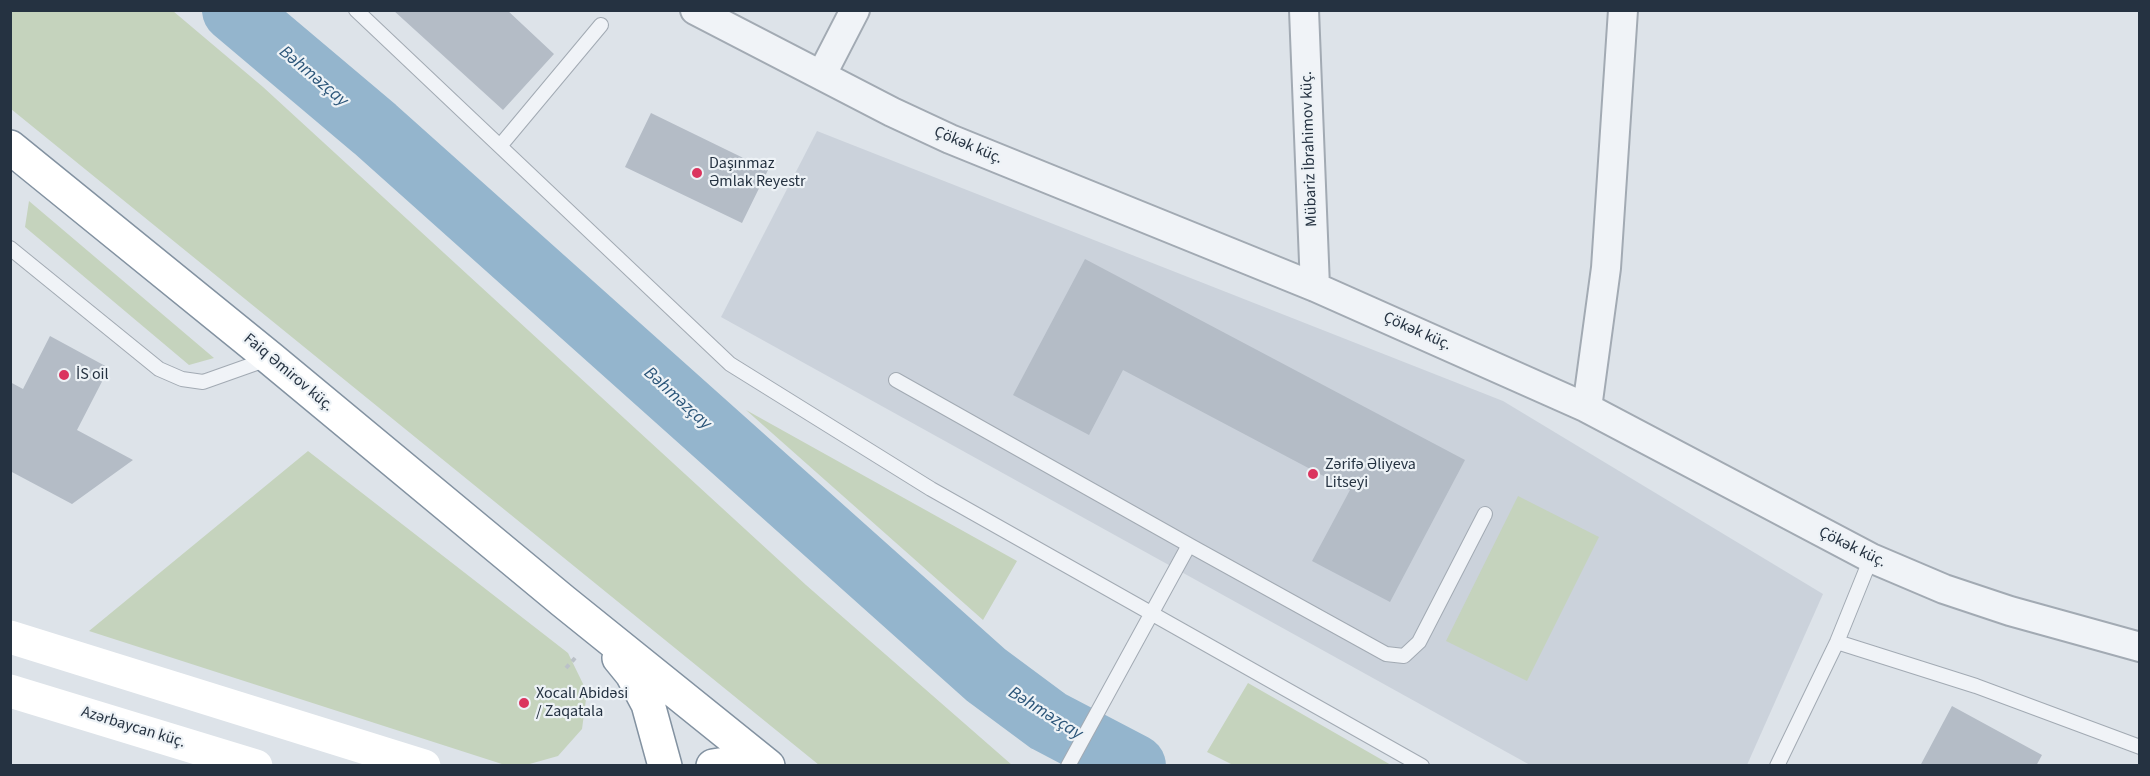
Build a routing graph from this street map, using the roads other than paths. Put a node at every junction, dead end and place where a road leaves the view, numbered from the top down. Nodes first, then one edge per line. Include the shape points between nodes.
1 (356, 10) edge
2 (695, 10) edge
3 (855, 10) edge
4 (1304, 10) edge
5 (1623, 10) edge
6 (601, 25) dead end
7 (822, 74) junction
8 (500, 146) junction
9 (10, 147) edge
10 (10, 248) edge
11 (1315, 287) junction
12 (270, 358) junction
13 (896, 380) dead end
14 (1587, 408) junction
15 (1485, 514) dead end
16 (1189, 545) junction
17 (1871, 558) junction
18 (563, 602) junction
19 (1152, 615) junction
20 (10, 637) edge
21 (1837, 642) junction
22 (2139, 645) edge
23 (10, 691) edge
24 (2139, 747) edge
25 (256, 765) edge
26 (424, 765) edge
27 (665, 765) edge
28 (713, 765) edge
29 (762, 765) edge
30 (768, 765) edge
31 (1068, 765) edge
32 (1422, 765) edge
33 (1777, 765) edge

1 - 8 lane
2 - 7 street, Çökək küç.
3 - 7 street
4 - 11 street, Mübariz İbrahimov küç.
5 - 14 street via 1606,268
6 - 8 lane
7 - 11 street, Çökək küç. via 950,139
8 - 19 lane via 730,364 931,489
9 - 12 main road, Faiq Əmirov küç.
10 - 12 lane via 159,369 174,376 203,381
11 - 14 street, Çökək küç.
12 - 18 main road, Faiq Əmirov küç.
13 - 16 lane
14 - 17 street, Çökək küç.
15 - 16 lane via 1419,642 1404,656 1386,654
16 - 19 lane
17 - 21 lane
17 - 22 street, Çökək küç. via 2010,611
18 - 27 main road via 632,674 648,704
18 - 30 main road
19 - 31 lane
19 - 32 lane
20 - 26 main road
21 - 24 lane via 1976,686
21 - 33 lane
23 - 25 main road, Azərbaycan küç.
28 - 29 main road via 744,761

